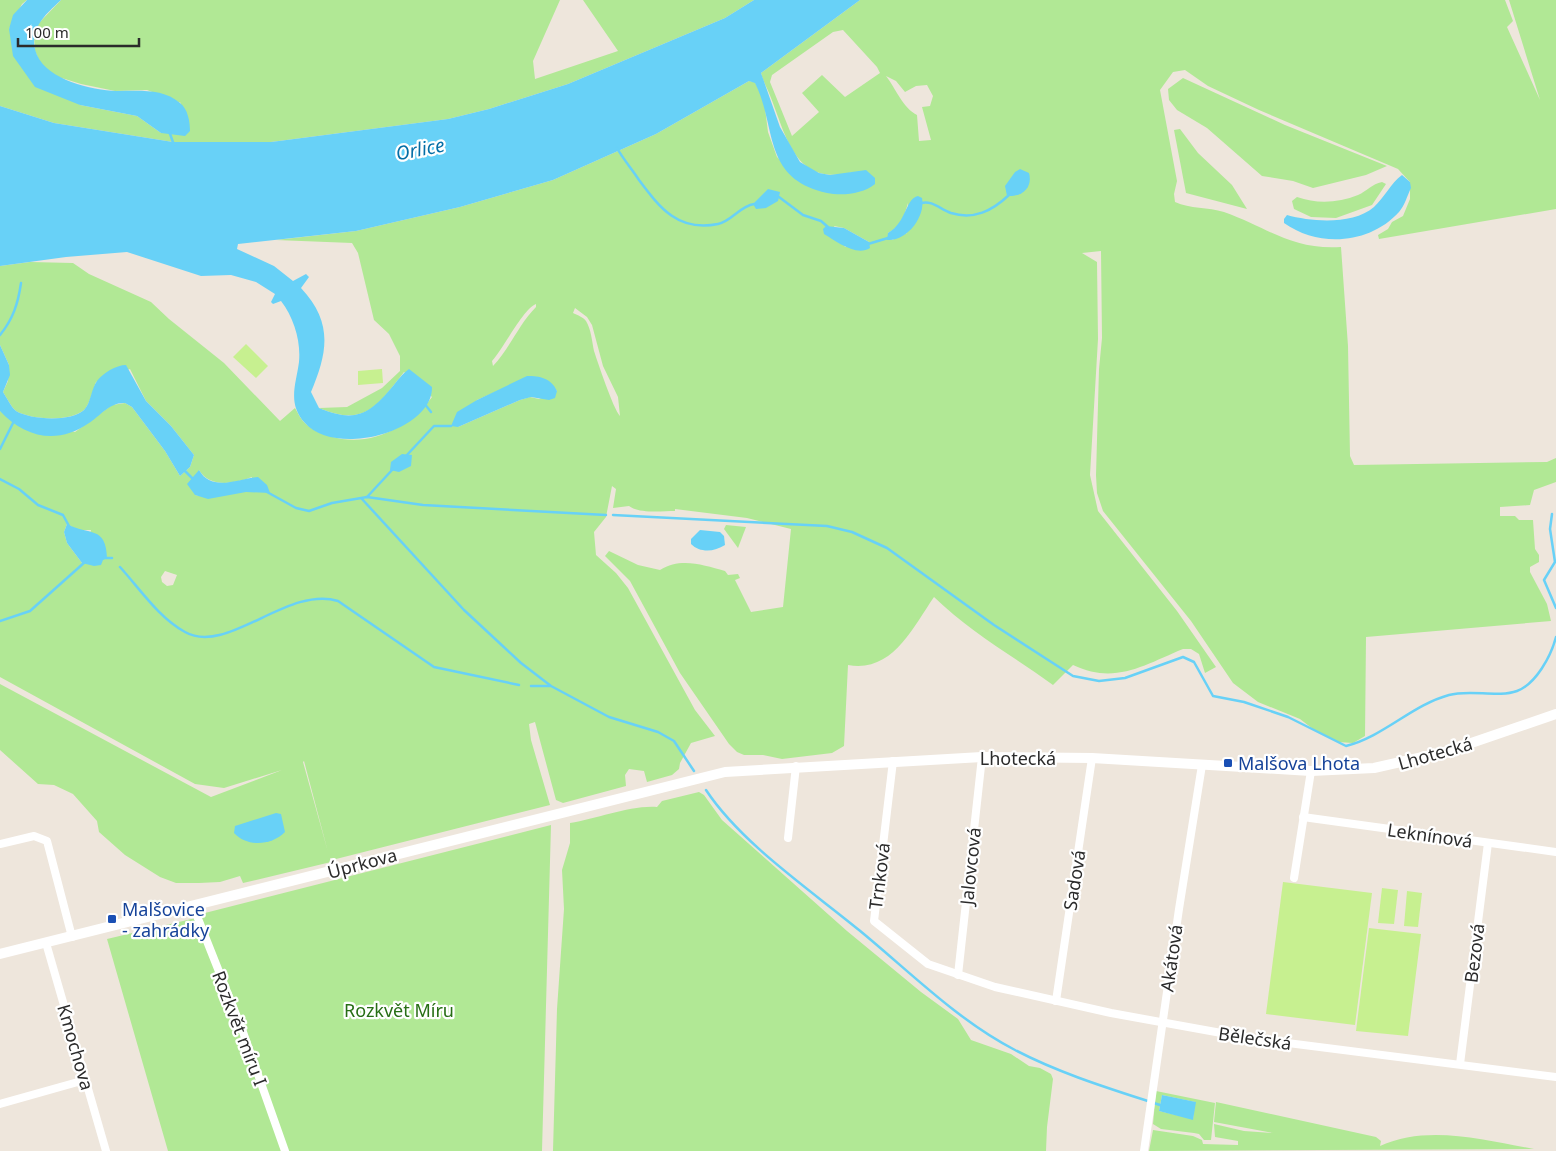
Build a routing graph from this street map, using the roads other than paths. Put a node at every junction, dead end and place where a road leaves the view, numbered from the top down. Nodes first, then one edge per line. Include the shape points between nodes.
1 (1556, 714) edge
2 (982, 757) junction
3 (1092, 758) junction
4 (894, 761) junction
5 (1202, 765) junction
6 (796, 766) junction
7 (1311, 771) junction
8 (725, 772) joint
9 (1304, 818) junction
10 (788, 838) dead end
11 (1488, 843) junction
12 (0, 844) edge
13 (1556, 852) edge
14 (1294, 878) dead end
15 (193, 906) junction
16 (72, 937) junction
17 (46, 943) junction
18 (0, 954) edge
19 (958, 975) junction
20 (1056, 1001) junction
21 (1162, 1023) junction
22 (1460, 1064) junction
23 (1556, 1077) edge
24 (85, 1080) junction
25 (0, 1104) edge
26 (106, 1151) edge
27 (285, 1151) edge
28 (1144, 1151) edge

1 - 7 street, Lhotecká via 1405,763
2 - 3 street, Lhotecká
2 - 4 street, Lhotecká
2 - 19 street, Jalovcová
3 - 5 street, Lhotecká
3 - 20 street, Sadová
4 - 6 street, Lhotecká
4 - 19 street, Trnková via 874,921 928,964
5 - 7 street, Lhotecká
5 - 21 street, Akátová
6 - 8 street, Lhotecká
6 - 10 street
7 - 9 street
8 - 15 street, Úprkova
9 - 11 street, Leknínová
9 - 14 street
11 - 13 street, Leknínová
11 - 22 street, Bezová
12 - 16 street via 34,836 47,841
15 - 16 street, Úprkova
15 - 27 street, Rozkvět míru I via 243,1032
16 - 17 street, Úprkova
17 - 18 street, Úprkova
17 - 24 street, Kmochova
19 - 20 street, Bělečská
20 - 21 street, Bělečská
21 - 22 street, Bělečská via 1249,1038
21 - 28 street, Akátová
22 - 23 street, Bělečská
24 - 25 street
24 - 26 street, Kmochova

